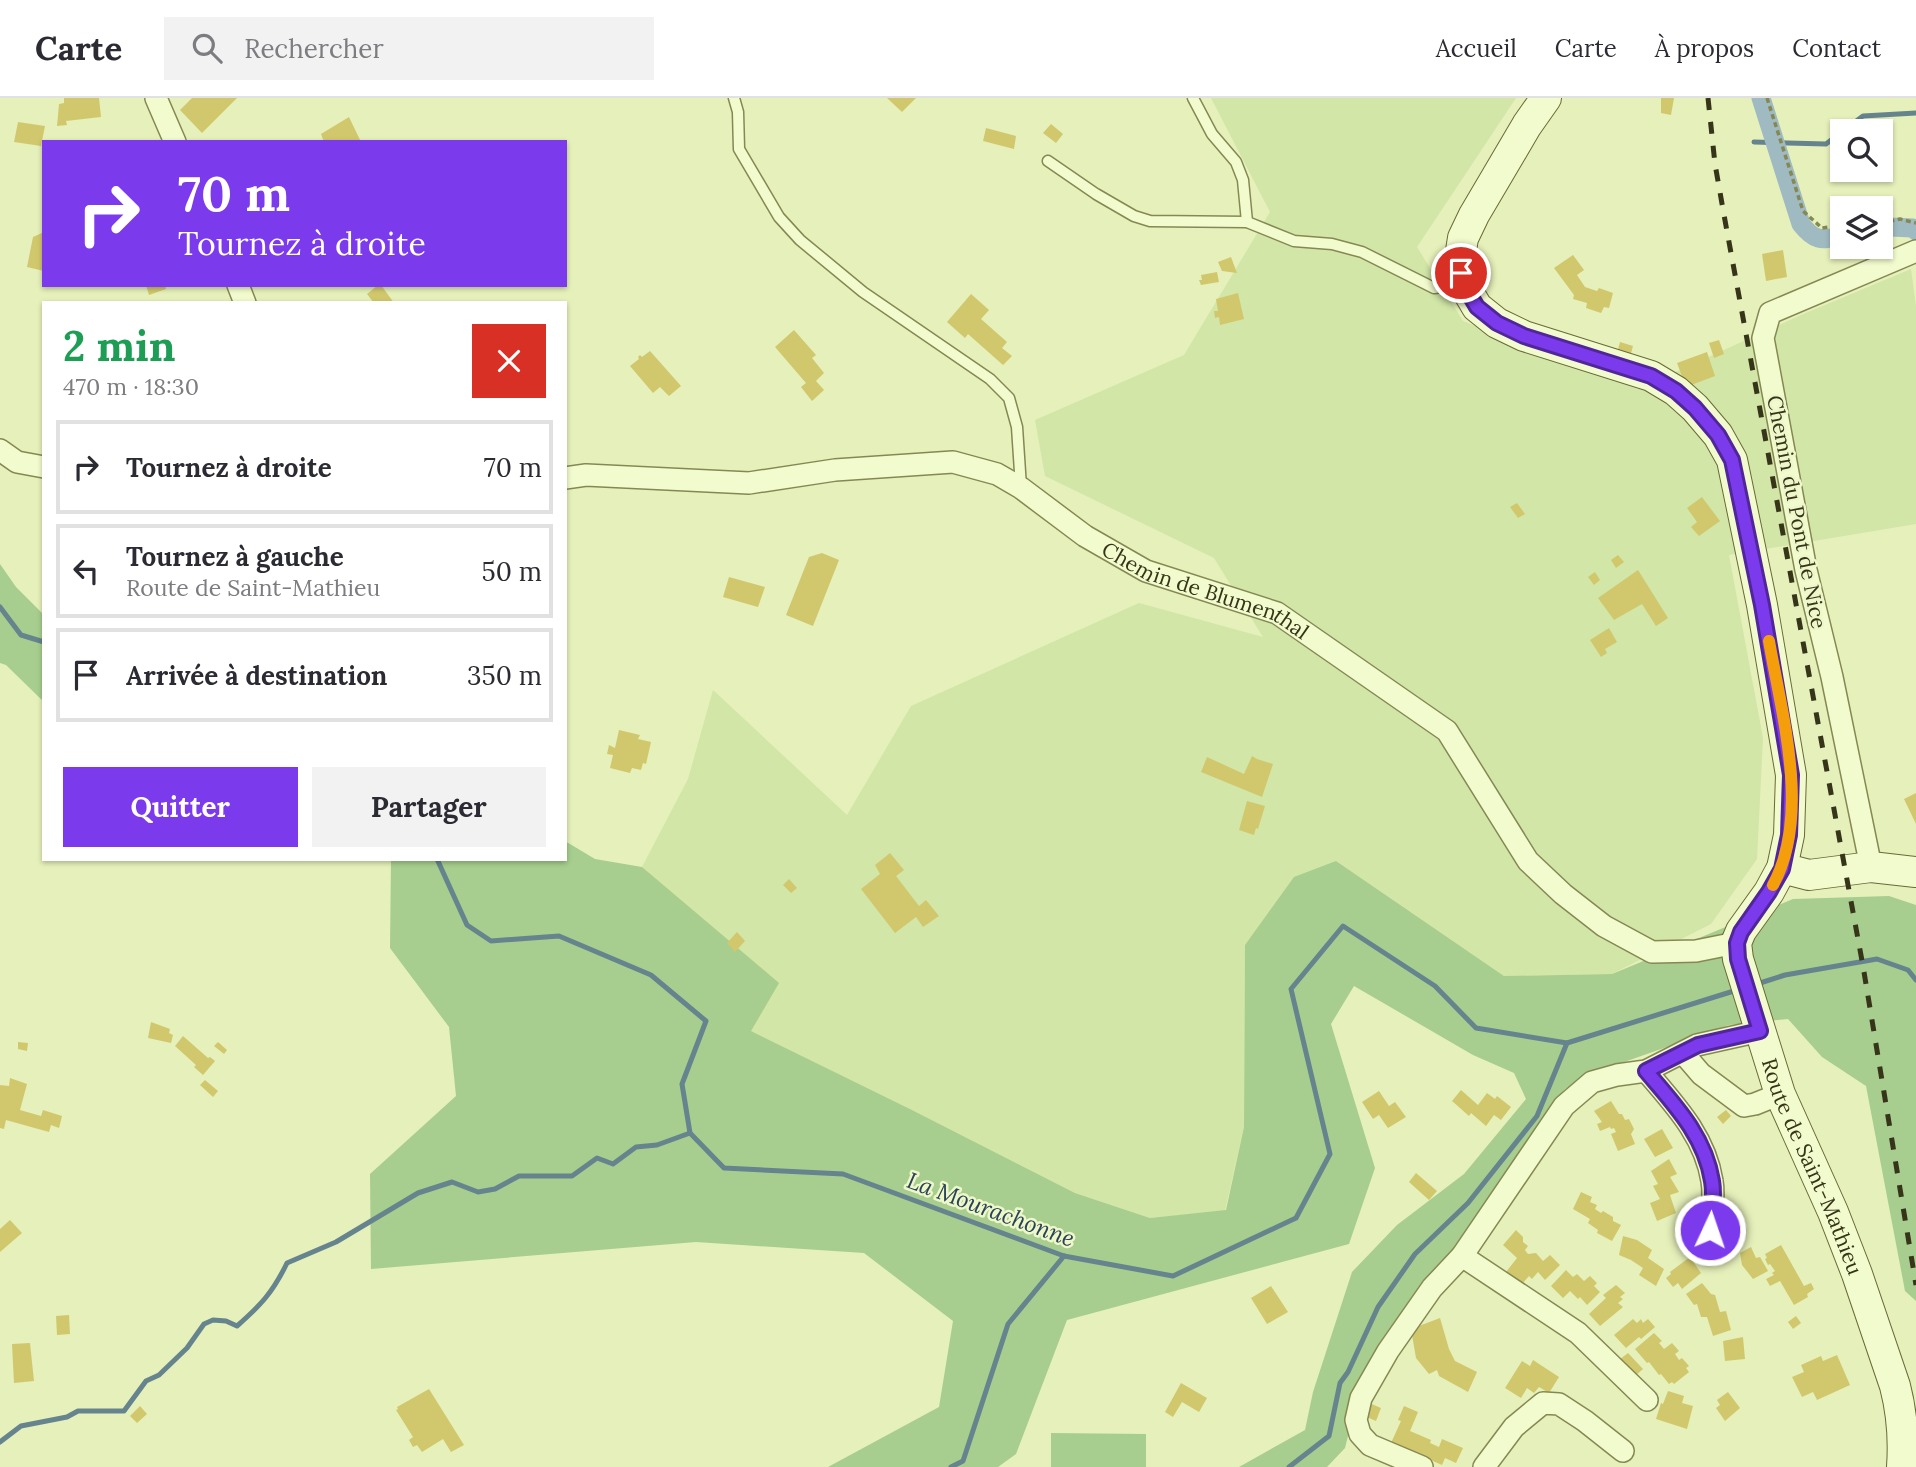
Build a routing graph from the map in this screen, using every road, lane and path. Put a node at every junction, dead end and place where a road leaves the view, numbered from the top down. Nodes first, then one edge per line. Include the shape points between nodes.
1 (156, 98) edge
2 (734, 98) edge
3 (1193, 98) edge
4 (1546, 98) edge
5 (1767, 98) edge
6 (174, 140) edge
7 (1048, 161) dead end
8 (1893, 220) edge
9 (1247, 222) junction
10 (1916, 223) edge
11 (1830, 227) edge
12 (1916, 251) edge
13 (1464, 285) junction
14 (0, 450) edge
15 (42, 467) edge
16 (567, 478) edge
17 (1021, 488) junction
18 (1871, 867) junction
19 (1782, 869) junction
20 (1916, 872) edge
21 (1737, 951) junction
22 (1756, 1020) junction
23 (1683, 1053) junction
24 (1646, 1071) junction
25 (1780, 1094) junction
26 (1710, 1230) dead end
27 (1462, 1256) junction
28 (1647, 1400) dead end
29 (1623, 1451) dead end
30 (1422, 1467) edge
31 (1483, 1467) edge
32 (1902, 1467) edge

1 - 6 street
2 - 17 lane via 738,149 779,217 800,240 863,292 990,379 1009,398 1017,427
3 - 9 lane via 1212,134 1236,162 1243,180
4 - 13 street via 1464,237 1460,257
5 - 11 path via 1803,211 1822,228
7 - 9 lane via 1096,194 1150,221
8 - 10 path
9 - 13 lane via 1294,242 1332,244 1362,252 1434,288
12 - 18 street, Chemin du Pont de Nice via 1770,313 1763,338 1806,570
13 - 19 street via 1477,307 1497,323 1524,336 1651,376 1676,391 1718,435 1732,460 1791,775 1789,835
14 - 15 street via 17,461
16 - 17 street, Chemin de Blumenthal via 749,483 835,470 953,462 997,474
17 - 21 street, Chemin de Blumenthal via 1085,536 1146,571 1277,613 1447,732 1528,861 1604,926 1653,952
18 - 19 street via 1809,875
18 - 20 street
19 - 21 street via 1741,932
21 - 22 street, Route de Saint-Mathieu
22 - 23 street
22 - 25 street, Route de Saint-Mathieu
23 - 24 street
23 - 25 street via 1700,1074 1744,1107
24 - 26 street via 1690,1124 1706,1157 1713,1183
24 - 27 street via 1592,1082 1564,1106
25 - 32 street, Route de Saint-Mathieu via 1833,1212 1895,1385 1903,1431
27 - 28 street via 1578,1334
27 - 30 street via 1432,1288 1388,1351 1361,1398 1356,1420 1370,1445
29 - 31 street via 1559,1404 1543,1404 1514,1427

